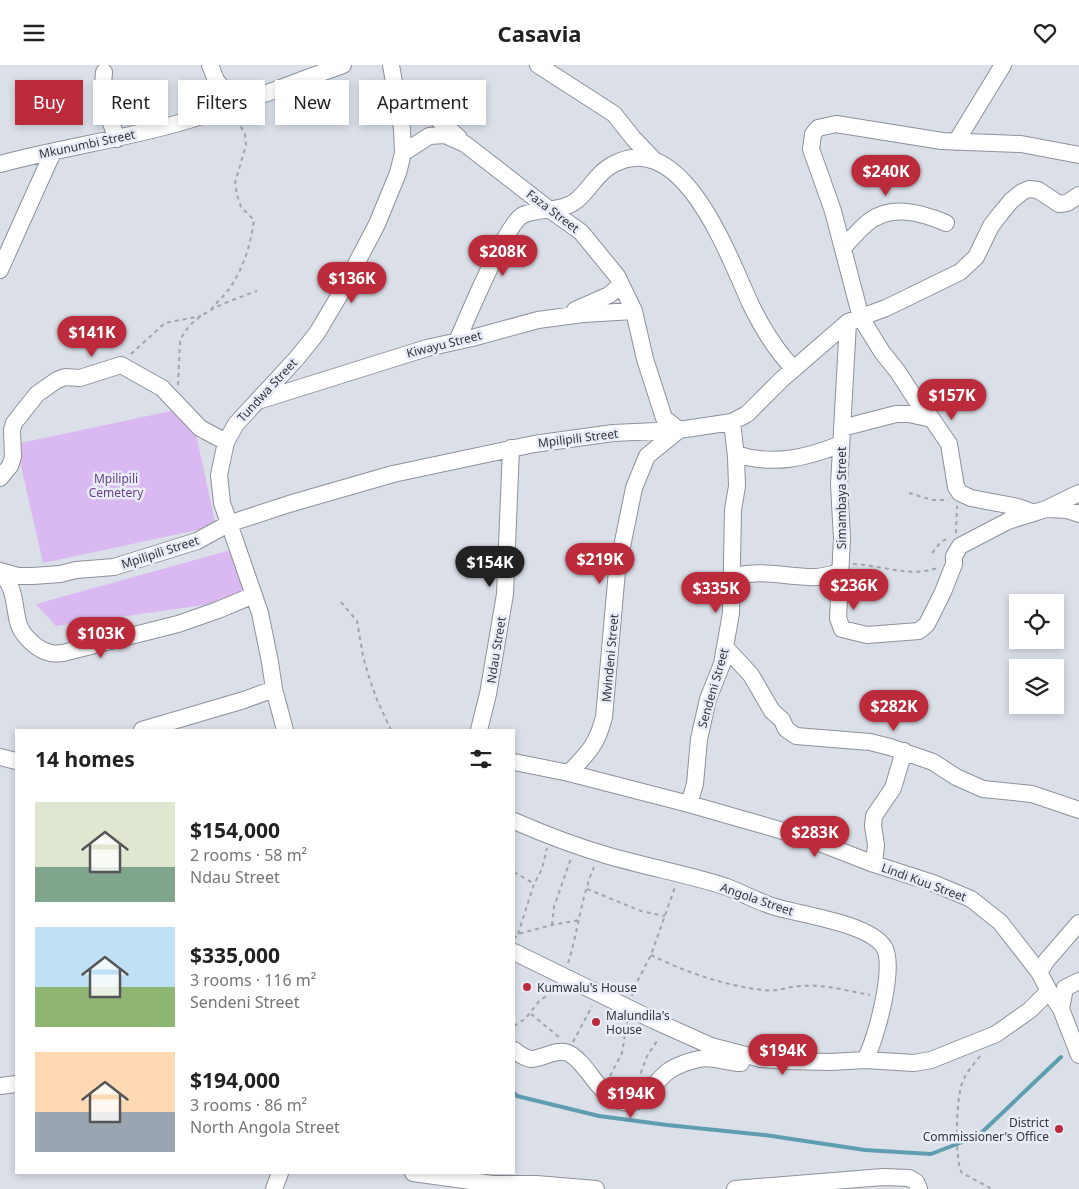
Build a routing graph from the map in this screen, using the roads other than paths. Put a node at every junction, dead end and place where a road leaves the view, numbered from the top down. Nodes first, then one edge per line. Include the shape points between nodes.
1 (210, 65) edge
2 (343, 65) edge
3 (391, 65) edge
4 (538, 65) edge
5 (1003, 65) edge
6 (104, 72) dead end
7 (216, 80) edge
8 (393, 80) edge
9 (265, 93) edge
10 (178, 123) edge
11 (401, 125) edge
12 (445, 125) edge
13 (117, 139) junction
14 (956, 142) junction
15 (465, 144) junction
16 (53, 152) junction
17 (403, 153) junction
18 (1079, 155) edge
19 (654, 160) junction
20 (0, 163) edge
21 (1079, 195) edge
22 (550, 210) junction
23 (946, 223) dead end
24 (843, 248) junction
25 (0, 270) edge
26 (621, 285) junction
27 (634, 311) junction
28 (563, 317) junction
29 (855, 320) junction
30 (457, 341) junction
31 (794, 369) junction
32 (259, 400) junction
33 (932, 419) junction
34 (732, 422) junction
35 (679, 430) junction
36 (842, 436) junction
37 (226, 442) junction
38 (511, 448) junction
39 (736, 454) junction
40 (0, 478) edge
41 (1079, 493) edge
42 (1040, 511) junction
43 (1079, 514) edge
44 (228, 524) junction
45 (0, 571) edge
46 (840, 571) junction
47 (731, 577) junction
48 (254, 595) junction
49 (726, 648) junction
50 (274, 689) junction
51 (145, 729) edge
52 (285, 729) edge
53 (479, 729) edge
54 (904, 751) junction
55 (0, 757) edge
56 (15, 761) edge
57 (515, 762) edge
58 (569, 773) junction
59 (689, 804) junction
60 (1079, 809) edge
61 (515, 821) edge
62 (874, 864) junction
63 (1079, 923) edge
64 (515, 952) edge
65 (1039, 972) junction
66 (1079, 981) edge
67 (1049, 991) junction
68 (1061, 1009) junction
69 (515, 1051) edge
70 (1079, 1055) edge
71 (761, 1059) junction
72 (865, 1060) junction
73 (15, 1084) edge
74 (0, 1086) edge
75 (280, 1174) edge
76 (428, 1174) edge
77 (487, 1178) edge
78 (274, 1189) edge
79 (586, 1189) edge
80 (735, 1189) edge
81 (919, 1189) edge

1 - 7 street
2 - 9 street, Mkunumbi Street
3 - 8 street, Tundwa Street
4 - 19 street via 614,114
5 - 14 street
6 - 13 street via 102,99
10 - 13 street, Mkunumbi Street
11 - 17 street, Tundwa Street
12 - 15 street, Faza Street
13 - 16 street, Mkunumbi Street
14 - 18 street via 1021,144
14 - 24 street via 836,124 818,128 813,134 811,149
15 - 17 street, Faza Street via 445,135 429,136
15 - 22 street, Faza Street
16 - 20 street, Mkunumbi Street
16 - 25 street
17 - 32 street, Tundwa Street via 377,224 342,291 317,333
19 - 22 street via 639,158 612,165 577,200
19 - 31 street via 679,177 698,199 718,231 771,341
21 - 29 street, Mpilipili Street via 1059,204 1038,190 1029,189 1011,201 1001,213 976,257 960,272
22 - 26 street, Faza Street via 581,232
22 - 30 street via 536,211 516,220
23 - 24 street via 915,212 890,212 876,216
24 - 29 street
26 - 27 street, Faza Street
26 - 28 street via 609,295
27 - 28 street, Kiwayu Street
27 - 35 street, Faza Street via 664,418
28 - 30 street, Kiwayu Street via 538,320
29 - 31 street, Mpilipili Street
29 - 33 street
29 - 36 street, Simambaya Street
30 - 32 street, Kiwayu Street
31 - 34 street, Mpilipili Street via 747,414
32 - 37 street, Tundwa Street via 236,424
33 - 36 street via 896,414
33 - 42 street via 948,444 958,495
34 - 35 street, Mpilipili Street
34 - 39 street, Sendeni Street
35 - 38 street, Mpilipili Street via 613,433
35 - 58 street, Mvindeni Street via 647,456 634,488 617,571 601,732 591,750
36 - 39 street via 818,454 783,461
36 - 46 street, Simambaya Street
37 - 40 street via 200,428 162,388 121,365 80,377 65,377 37,394 14,423 13,457 10,467
37 - 44 street, Tundwa Street via 219,475
38 - 44 street, Mpilipili Street via 393,474
38 - 53 street, Ndau Street via 505,594
39 - 47 street, Sendeni Street
41 - 42 street
42 - 43 street via 1067,510
42 - 46 street, Simambaya Street via 1003,523 966,542 956,552 943,592 927,624 919,631 867,635 842,629 838,617
44 - 45 street, Mpilipili Street via 197,541 114,567 33,576
44 - 48 street, Tundwa Street
45 - 48 street via 13,589 18,624 26,637 50,653 63,653 178,624
46 - 47 street via 811,577 770,573
47 - 49 street, Sendeni Street via 732,613
48 - 50 street, Tundwa Street
49 - 54 street via 751,675 772,711 792,734 870,742
49 - 59 street, Sendeni Street via 708,699
50 - 51 street
50 - 52 street, Tundwa Street
54 - 60 street via 933,762 982,789 1032,795
54 - 62 street via 893,788 874,816
55 - 56 street
57 - 58 street, Lindi Kuu Street
58 - 59 street, Lindi Kuu Street
59 - 62 street, Lindi Kuu Street via 807,839
61 - 72 street, Angola Street via 605,855 726,887 772,906 853,927 877,938 888,958 876,1035
62 - 65 street, Lindi Kuu Street via 971,899 1000,922
63 - 65 street
64 - 71 street via 710,1046
65 - 67 street, Lindi Kuu Street
66 - 68 street via 1065,988
67 - 68 street, Lindi Kuu Street
67 - 72 street via 1030,1011 996,1034 931,1060 914,1063
68 - 70 street, Lindi Kuu Street
69 - 71 street via 531,1059 569,1051 603,1090 629,1104 638,1101 670,1070 693,1061 707,1058 739,1063
71 - 72 street
73 - 74 street
75 - 78 street
76 - 77 street
77 - 79 street
80 - 81 street via 909,1177

